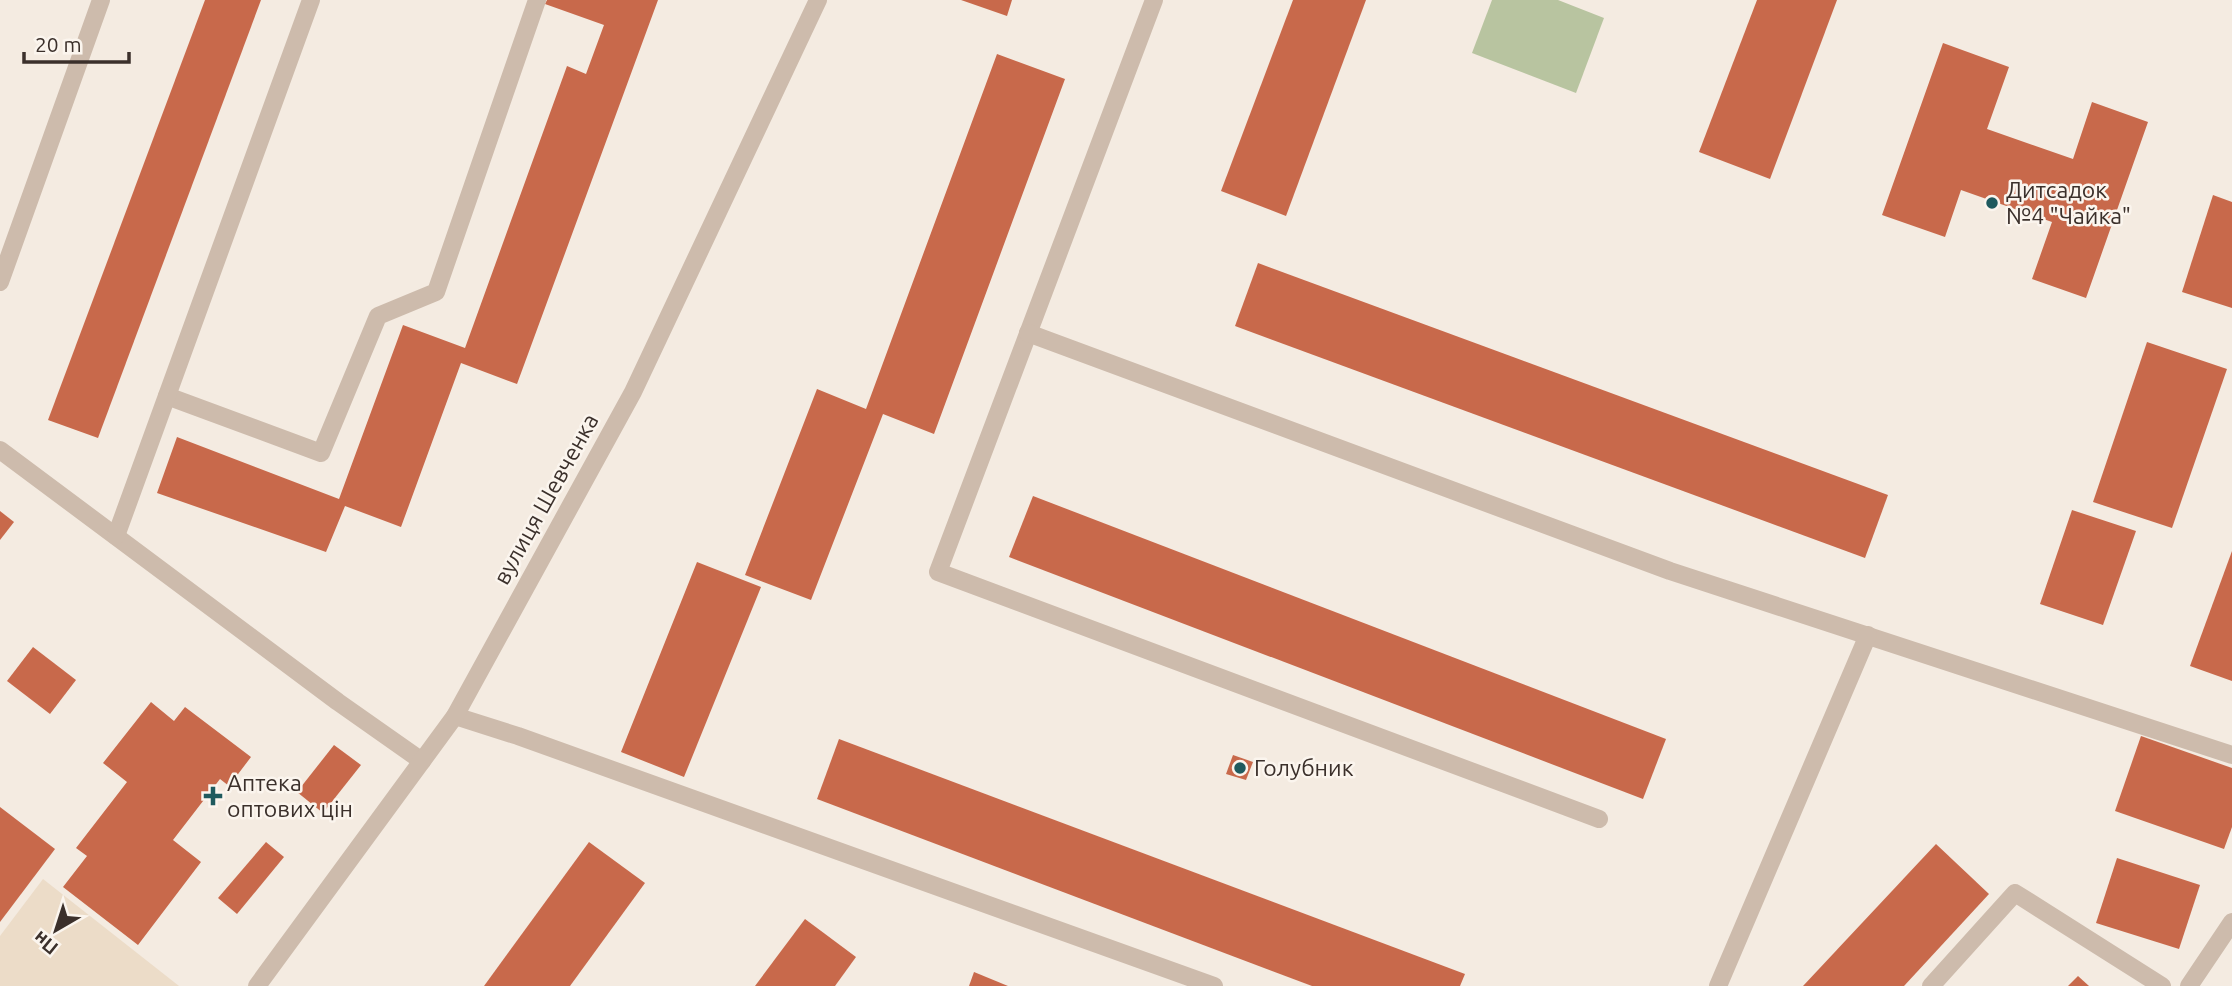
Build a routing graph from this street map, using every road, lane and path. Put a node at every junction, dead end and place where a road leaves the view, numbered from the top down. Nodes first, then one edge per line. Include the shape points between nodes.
1 (101, 0) edge
2 (311, 0) edge
3 (537, 0) edge
4 (818, 0) edge
5 (1154, 0) edge
6 (0, 282) edge
7 (1028, 333) junction
8 (167, 396) junction
9 (0, 450) edge
10 (116, 536) junction
11 (1868, 635) junction
12 (455, 716) junction
13 (2232, 754) edge
14 (422, 761) junction
15 (1599, 818) dead end
16 (2232, 922) edge
17 (257, 986) edge
18 (1214, 986) edge
19 (1718, 986) edge
20 (1931, 986) edge
21 (2162, 986) edge
22 (2189, 986) edge

1 - 6 street
2 - 8 street
3 - 8 street via 436,292 379,316 321,453
4 - 12 street, вулиця Шевченка via 633,392
5 - 7 street
7 - 11 street via 1670,570
7 - 15 street via 938,572
8 - 10 street
9 - 10 street
10 - 14 street
11 - 13 street
11 - 19 street
12 - 14 street, вулиця Шевченка
12 - 18 street
14 - 17 street, вулиця Шевченка
16 - 22 street
20 - 21 street via 2015,894

